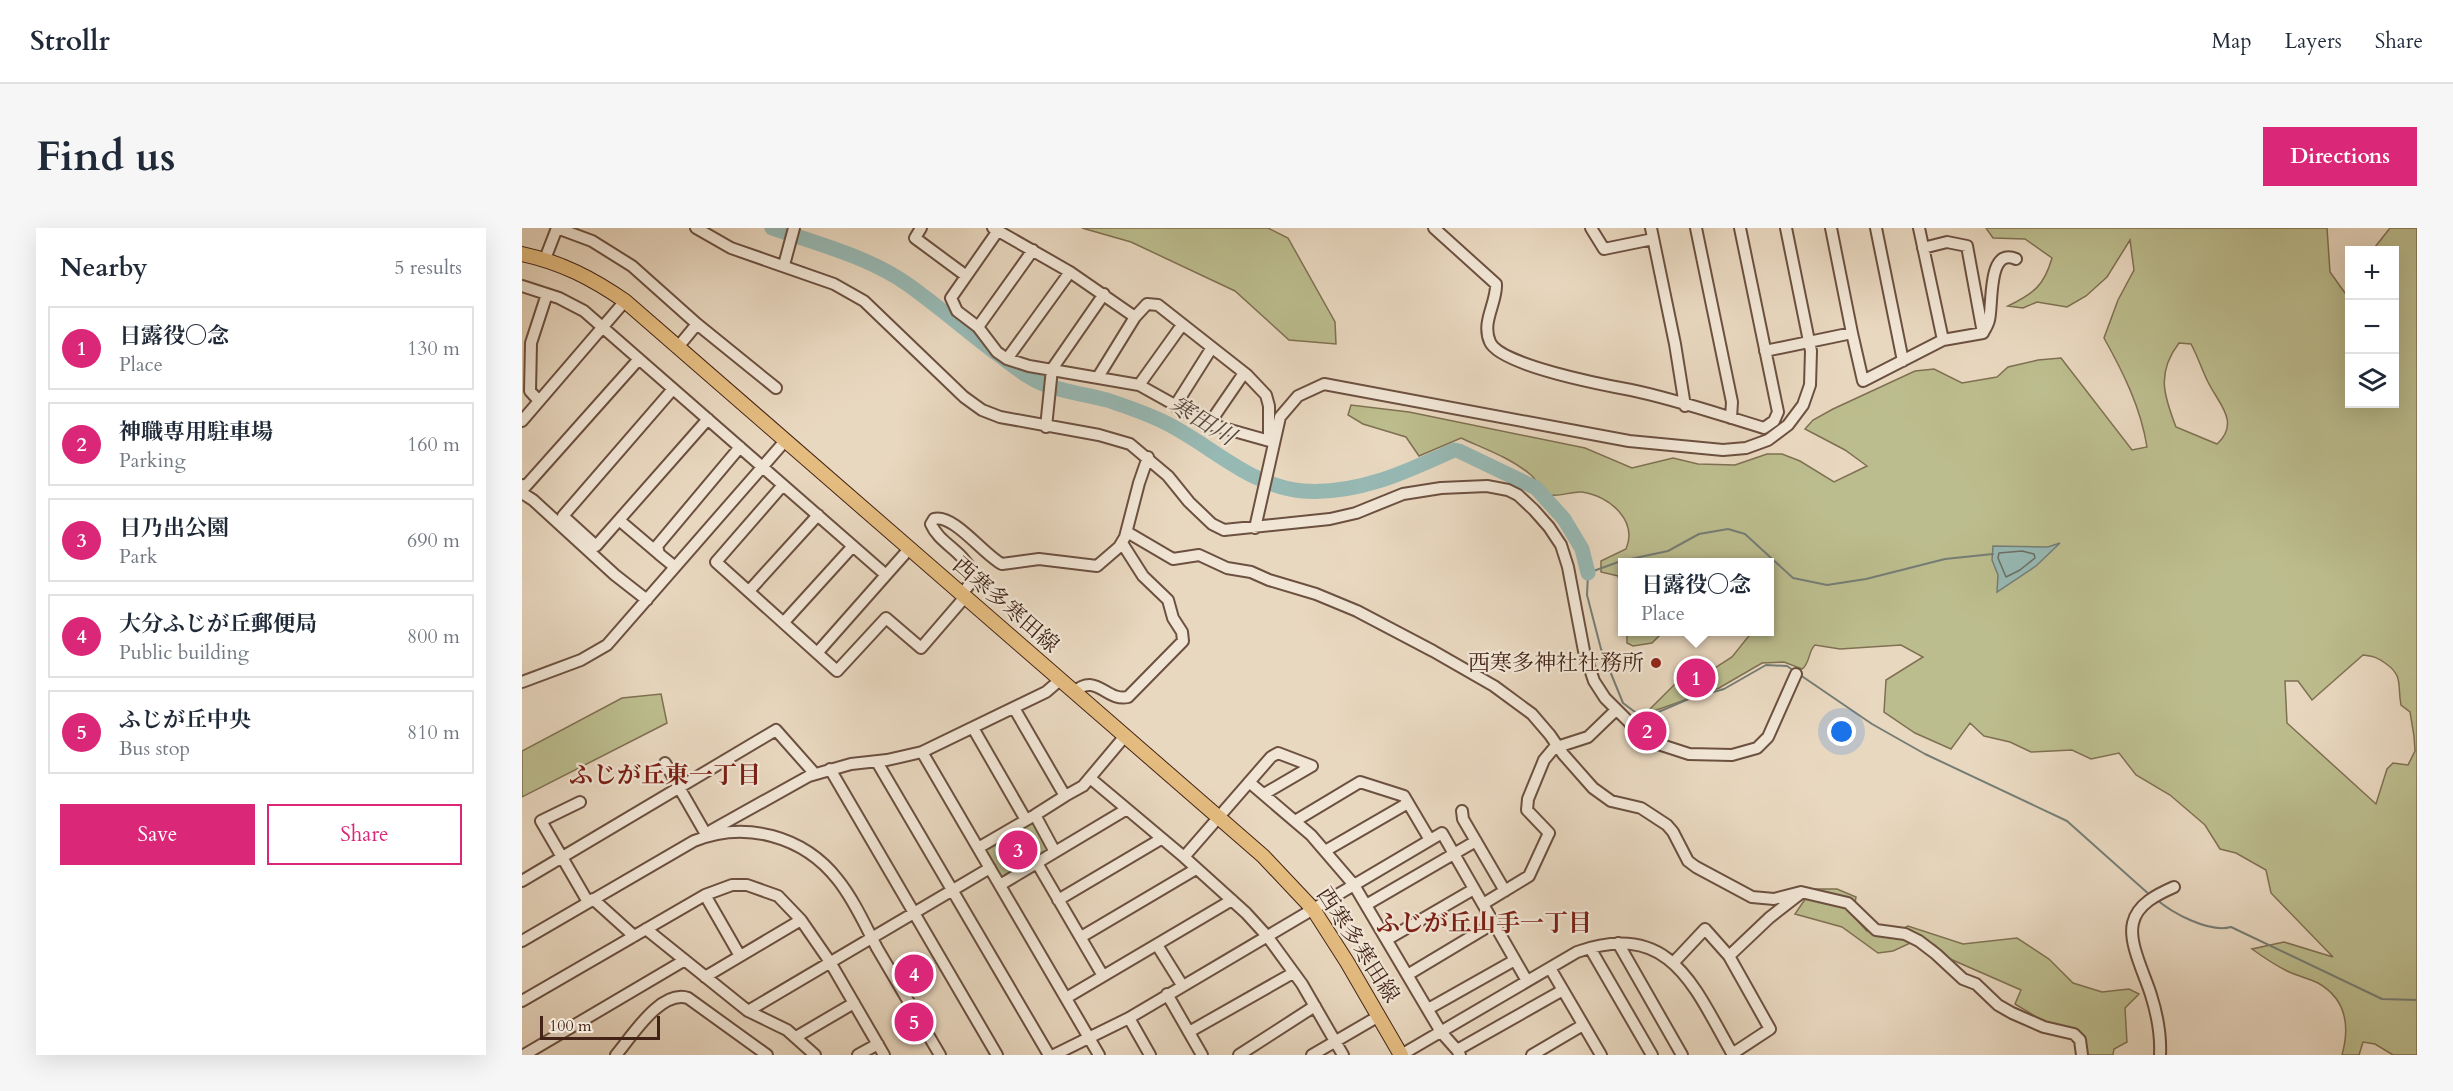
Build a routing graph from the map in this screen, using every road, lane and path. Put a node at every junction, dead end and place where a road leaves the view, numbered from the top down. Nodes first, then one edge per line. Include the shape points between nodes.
1 (557, 228) edge
2 (696, 228) edge
3 (794, 228) edge
4 (921, 228) edge
5 (1435, 228) edge
6 (1591, 228) edge
7 (1696, 228) edge
8 (1740, 228) edge
9 (1786, 228) edge
10 (1831, 228) edge
11 (1876, 228) edge
12 (1919, 228) edge
13 (995, 230) edge
14 (1652, 234) edge
15 (1923, 248) junction
16 (1033, 250) junction
17 (522, 254) edge
18 (546, 259) junction
19 (2016, 259) dead end
20 (784, 266) junction
21 (1070, 272) junction
22 (965, 275) junction
23 (522, 286) edge
24 (548, 294) junction
25 (1104, 294) junction
26 (625, 301) junction
27 (1135, 317) junction
28 (697, 324) junction
29 (1182, 325) junction
30 (603, 327) junction
31 (978, 327) junction
32 (1852, 333) junction
33 (1983, 333) junction
34 (1943, 340) junction
35 (1809, 342) junction
36 (678, 347) junction
37 (1211, 349) junction
38 (1766, 351) junction
39 (639, 359) junction
40 (1007, 359) junction
41 (1903, 361) junction
42 (1052, 369) junction
43 (1244, 373) junction
44 (1098, 377) junction
45 (1139, 385) junction
46 (776, 388) dead end
47 (673, 389) junction
48 (539, 401) junction
49 (1175, 406) junction
50 (1685, 406) junction
51 (1731, 418) junction
52 (708, 419) junction
53 (522, 421) edge
54 (1209, 424) junction
55 (1046, 427) junction
56 (785, 441) junction
57 (1271, 442) junction
58 (740, 447) junction
59 (1148, 458) junction
60 (763, 467) junction
61 (522, 485) edge
62 (783, 485) junction
63 (522, 493) edge
64 (818, 515) junction
65 (619, 520) junction
66 (1255, 528) junction
67 (1127, 532) junction
68 (1122, 543) junction
69 (853, 546) junction
70 (909, 549) junction
71 (659, 554) junction
72 (675, 567) junction
73 (886, 575) junction
74 (748, 591) junction
75 (963, 596) junction
76 (647, 600) junction
77 (784, 622) junction
78 (818, 652) junction
79 (1796, 674) dead end
80 (1060, 680) junction
81 (522, 682) edge
82 (1074, 692) junction
83 (1014, 708) junction
84 (1616, 710) junction
85 (973, 728) junction
86 (1125, 736) junction
87 (1558, 746) junction
88 (922, 752) junction
89 (878, 762) junction
90 (665, 763) dead end
91 (830, 769) junction
92 (815, 774) junction
93 (1090, 778) junction
94 (1249, 782) junction
95 (679, 788) junction
96 (1264, 794) junction
97 (1065, 796) junction
98 (579, 802) dead end
99 (1408, 802) junction
100 (1127, 809) junction
101 (1462, 811) dead end
102 (1031, 818) junction
103 (1218, 818) junction
104 (1295, 821) junction
105 (708, 836) junction
106 (1161, 839) junction
107 (1430, 840) junction
108 (1476, 841) junction
109 (978, 848) junction
110 (1325, 851) junction
111 (1055, 852) junction
112 (1454, 854) junction
113 (562, 857) junction
114 (1184, 857) junction
115 (1037, 863) junction
116 (990, 868) junction
117 (1196, 869) junction
118 (522, 881) edge
119 (1000, 885) junction
120 (1354, 885) junction
121 (2174, 887) dead end
122 (1474, 889) junction
123 (953, 890) junction
124 (1505, 891) junction
125 (1801, 892) junction
126 (705, 895) junction
127 (1058, 900) junction
128 (1232, 900) junction
129 (591, 901) junction
130 (1483, 904) junction
131 (1366, 905) junction
132 (1313, 909) junction
133 (914, 913) junction
134 (801, 920) junction
135 (1494, 923) junction
136 (646, 929) junction
137 (634, 936) junction
138 (1267, 936) junction
139 (1081, 937) junction
140 (872, 938) junction
141 (1388, 939) junction
142 (522, 941) edge
143 (1618, 943) junction
144 (1157, 945) junction
145 (1590, 948) junction
146 (740, 956) junction
147 (1729, 956) junction
148 (685, 960) junction
149 (1515, 960) junction
150 (830, 962) junction
151 (1674, 962) junction
152 (1550, 968) junction
153 (1293, 973) junction
154 (1408, 975) junction
155 (1103, 976) junction
156 (705, 977) junction
157 (1527, 981) junction
158 (1182, 985) junction
159 (1563, 990) junction
160 (1167, 994) junction
161 (1066, 998) junction
162 (522, 1001) edge
163 (854, 1003) junction
164 (1315, 1006) junction
165 (1428, 1009) junction
166 (748, 1011) junction
167 (1379, 1016) junction
168 (1128, 1018) junction
169 (1583, 1025) junction
170 (1189, 1032) junction
171 (1441, 1032) junction
172 (796, 1037) junction
173 (1090, 1039) junction
174 (1335, 1041) junction
175 (878, 1044) junction
176 (1459, 1053) edge
177 (1732, 1054) edge
178 (524, 1055) edge
179 (616, 1055) edge
180 (767, 1055) edge
181 (815, 1055) edge
182 (858, 1055) edge
183 (884, 1055) edge
184 (940, 1055) edge
185 (997, 1055) edge
186 (1049, 1055) edge
187 (1054, 1055) edge
188 (1099, 1055) edge
189 (1150, 1055) edge
190 (1202, 1055) edge
191 (1239, 1055) edge
192 (1312, 1055) edge
193 (1343, 1055) edge
194 (1401, 1055) edge
195 (1532, 1055) edge
196 (1601, 1055) edge
197 (1652, 1055) edge
198 (1682, 1055) edge
199 (2082, 1055) edge
200 (2160, 1055) edge

1 - 18 street
1 - 28 street via 592,241 632,266
2 - 20 street via 731,248
3 - 20 street
4 - 22 street via 915,238
5 - 50 street via 1496,284 1487,330 1498,353 1540,370
6 - 14 street via 1604,249
7 - 51 street via 1732,402
8 - 38 street
9 - 35 street
10 - 32 street
11 - 41 street
12 - 15 street
13 - 16 street
13 - 22 street
14 - 50 street
15 - 33 street via 1947,242 1967,246
15 - 34 street
16 - 21 street
16 - 31 street
17 - 18 main road, 西寒多寒田線
18 - 26 main road, 西寒多寒田線 via 602,285
19 - 33 street via 1999,261 1994,269 1989,321
20 - 55 street via 834,284 864,301 982,410
21 - 25 street
21 - 40 street
22 - 31 street via 951,298 957,311
23 - 24 street
24 - 30 street via 584,311
24 - 48 street via 531,343 530,391
25 - 27 street
25 - 42 street
26 - 30 street
26 - 36 main road, 西寒多寒田線
27 - 29 street via 1148,304 1158,305
27 - 44 street
28 - 36 street
28 - 46 street
29 - 37 street
29 - 45 street
30 - 39 street
30 - 48 street
31 - 40 street
32 - 35 street
32 - 41 street via 1863,381
33 - 34 street
34 - 41 street
35 - 38 street
35 - 57 street via 1810,385 1798,413 1768,440 1746,448 1723,450 1629,441 1324,384 1287,406
36 - 56 main road, 西寒多寒田線
37 - 43 street
37 - 49 street
38 - 51 street via 1778,412 1774,421 1764,428
39 - 47 street
39 - 61 street via 525,487
40 - 42 street
42 - 44 street
42 - 55 street
43 - 54 street
43 - 57 street via 1266,395
44 - 45 street
45 - 49 street
47 - 52 street
47 - 65 street via 563,516 596,546
48 - 53 street
49 - 54 street
50 - 51 street
52 - 58 street
52 - 65 street
54 - 57 street
55 - 59 street via 1113,438 1136,447
56 - 60 street
56 - 70 main road, 西寒多寒田線
57 - 66 street
58 - 60 street
58 - 71 street via 657,546
59 - 66 street via 1216,527
59 - 67 street
60 - 62 street
60 - 72 street
62 - 64 street
62 - 74 street via 716,562
63 - 76 street
64 - 69 street
64 - 74 street
65 - 71 street
66 - 84 street via 1338,517 1423,490 1472,485 1518,495 1561,545 1591,674
67 - 68 street
67 - 87 street via 1173,559 1199,555 1357,611 1494,686 1532,714
68 - 75 street via 1095,566 1039,559 1004,565 958,528 936,518 931,523 936,534 953,547 972,572 972,581
68 - 82 street via 1143,576 1168,600 1183,641 1128,698 1118,698 1093,685
69 - 73 street
69 - 77 street
70 - 73 street
70 - 75 main road, 西寒多寒田線
71 - 72 street
72 - 76 street
73 - 78 street
74 - 77 street
75 - 78 street via 921,648 886,618 837,671
75 - 80 main road, 西寒多寒田線
76 - 81 street via 599,650
77 - 78 street
79 - 84 street via 1768,737 1757,748 1741,753 1689,754 1652,742 1635,733
80 - 82 main road, 西寒多寒田線
80 - 83 street
82 - 86 main road, 西寒多寒田線
83 - 85 street
83 - 97 street
84 - 87 street via 1588,737
85 - 88 street
85 - 102 street
86 - 93 street
86 - 103 main road, 西寒多寒田線
87 - 124 street via 1544,760 1527,803 1528,813 1549,833 1529,876
87 - 125 street via 1600,794 1641,808 1667,825 1688,861 1696,867 1762,899
88 - 89 street
88 - 109 street
89 - 91 street
89 - 123 street
90 - 95 street
91 - 92 street
91 - 133 street
92 - 95 street via 776,730
92 - 105 street via 766,798
93 - 97 street
93 - 100 street
94 - 96 street
94 - 96 street via 1278,753 1312,766
94 - 103 street
95 - 105 street
95 - 113 street
96 - 104 street
97 - 102 street
98 - 113 street via 541,821
99 - 104 street via 1404,796 1360,782
99 - 107 street
99 - 110 street
100 - 106 street
100 - 111 street
101 - 108 street
102 - 109 street
102 - 111 street
103 - 114 street
103 - 132 main road, 西寒多寒田線 via 1270,862
104 - 110 street
105 - 129 street
105 - 140 street via 753,832 777,837 805,851 838,881
106 - 114 street
106 - 127 street
107 - 112 street via 1442,833
107 - 120 street
108 - 112 street
108 - 124 street
109 - 116 street
110 - 120 street
111 - 115 street
112 - 122 street
112 - 131 street
113 - 118 street
113 - 129 street
114 - 117 street
115 - 119 street
115 - 127 street
116 - 119 street
116 - 123 street
117 - 128 street
117 - 139 street
119 - 161 street
120 - 131 street
120 - 132 street
121 - 200 street via 2146,903 2132,923 2158,1024
122 - 130 street
122 - 141 street
123 - 133 street
123 - 186 street
124 - 130 street
125 - 147 street
125 - 199 street via 1848,903 1876,930 1905,934 1919,941 1998,1005 2044,1027 2074,1034 2080,1040
126 - 134 street via 732,885 747,885 778,896
126 - 136 street
126 - 146 street
127 - 139 street
128 - 138 street
128 - 144 street
129 - 137 street
129 - 142 street
130 - 135 street
131 - 141 street
132 - 138 street
132 - 167 main road, 西寒多寒田線
133 - 140 street
133 - 185 street
134 - 146 street
134 - 150 street
135 - 149 street
135 - 154 street
136 - 137 street
136 - 148 street
137 - 162 street
138 - 153 street
138 - 158 street
139 - 155 street
140 - 150 street
140 - 184 street
141 - 154 street
143 - 145 street
143 - 151 street via 1650,949
143 - 198 street
144 - 155 street
144 - 158 street
145 - 152 street
145 - 197 street
146 - 156 street
147 - 151 street via 1705,929
147 - 177 street via 1770,1029
148 - 156 street
148 - 178 street
149 - 157 street
149 - 165 street
150 - 163 street
150 - 166 street
151 - 177 street via 1686,974
152 - 157 street
152 - 159 street
153 - 164 street
153 - 170 street
154 - 165 street
155 - 161 street
156 - 166 street
157 - 171 street
158 - 160 street
159 - 169 street
159 - 176 street
160 - 168 street
160 - 170 street
161 - 173 street
163 - 172 street
163 - 175 street
164 - 174 street
164 - 191 street
165 - 171 street
166 - 172 street
167 - 174 street
167 - 194 main road, 西寒多寒田線
168 - 173 street
168 - 189 street
169 - 195 street
169 - 196 street
170 - 190 street
171 - 176 street
171 - 194 street
172 - 181 street
173 - 187 street
173 - 188 street
174 - 192 street
174 - 193 street
175 - 182 street
175 - 183 street
179 - 180 street via 656,1008 679,996 688,998

